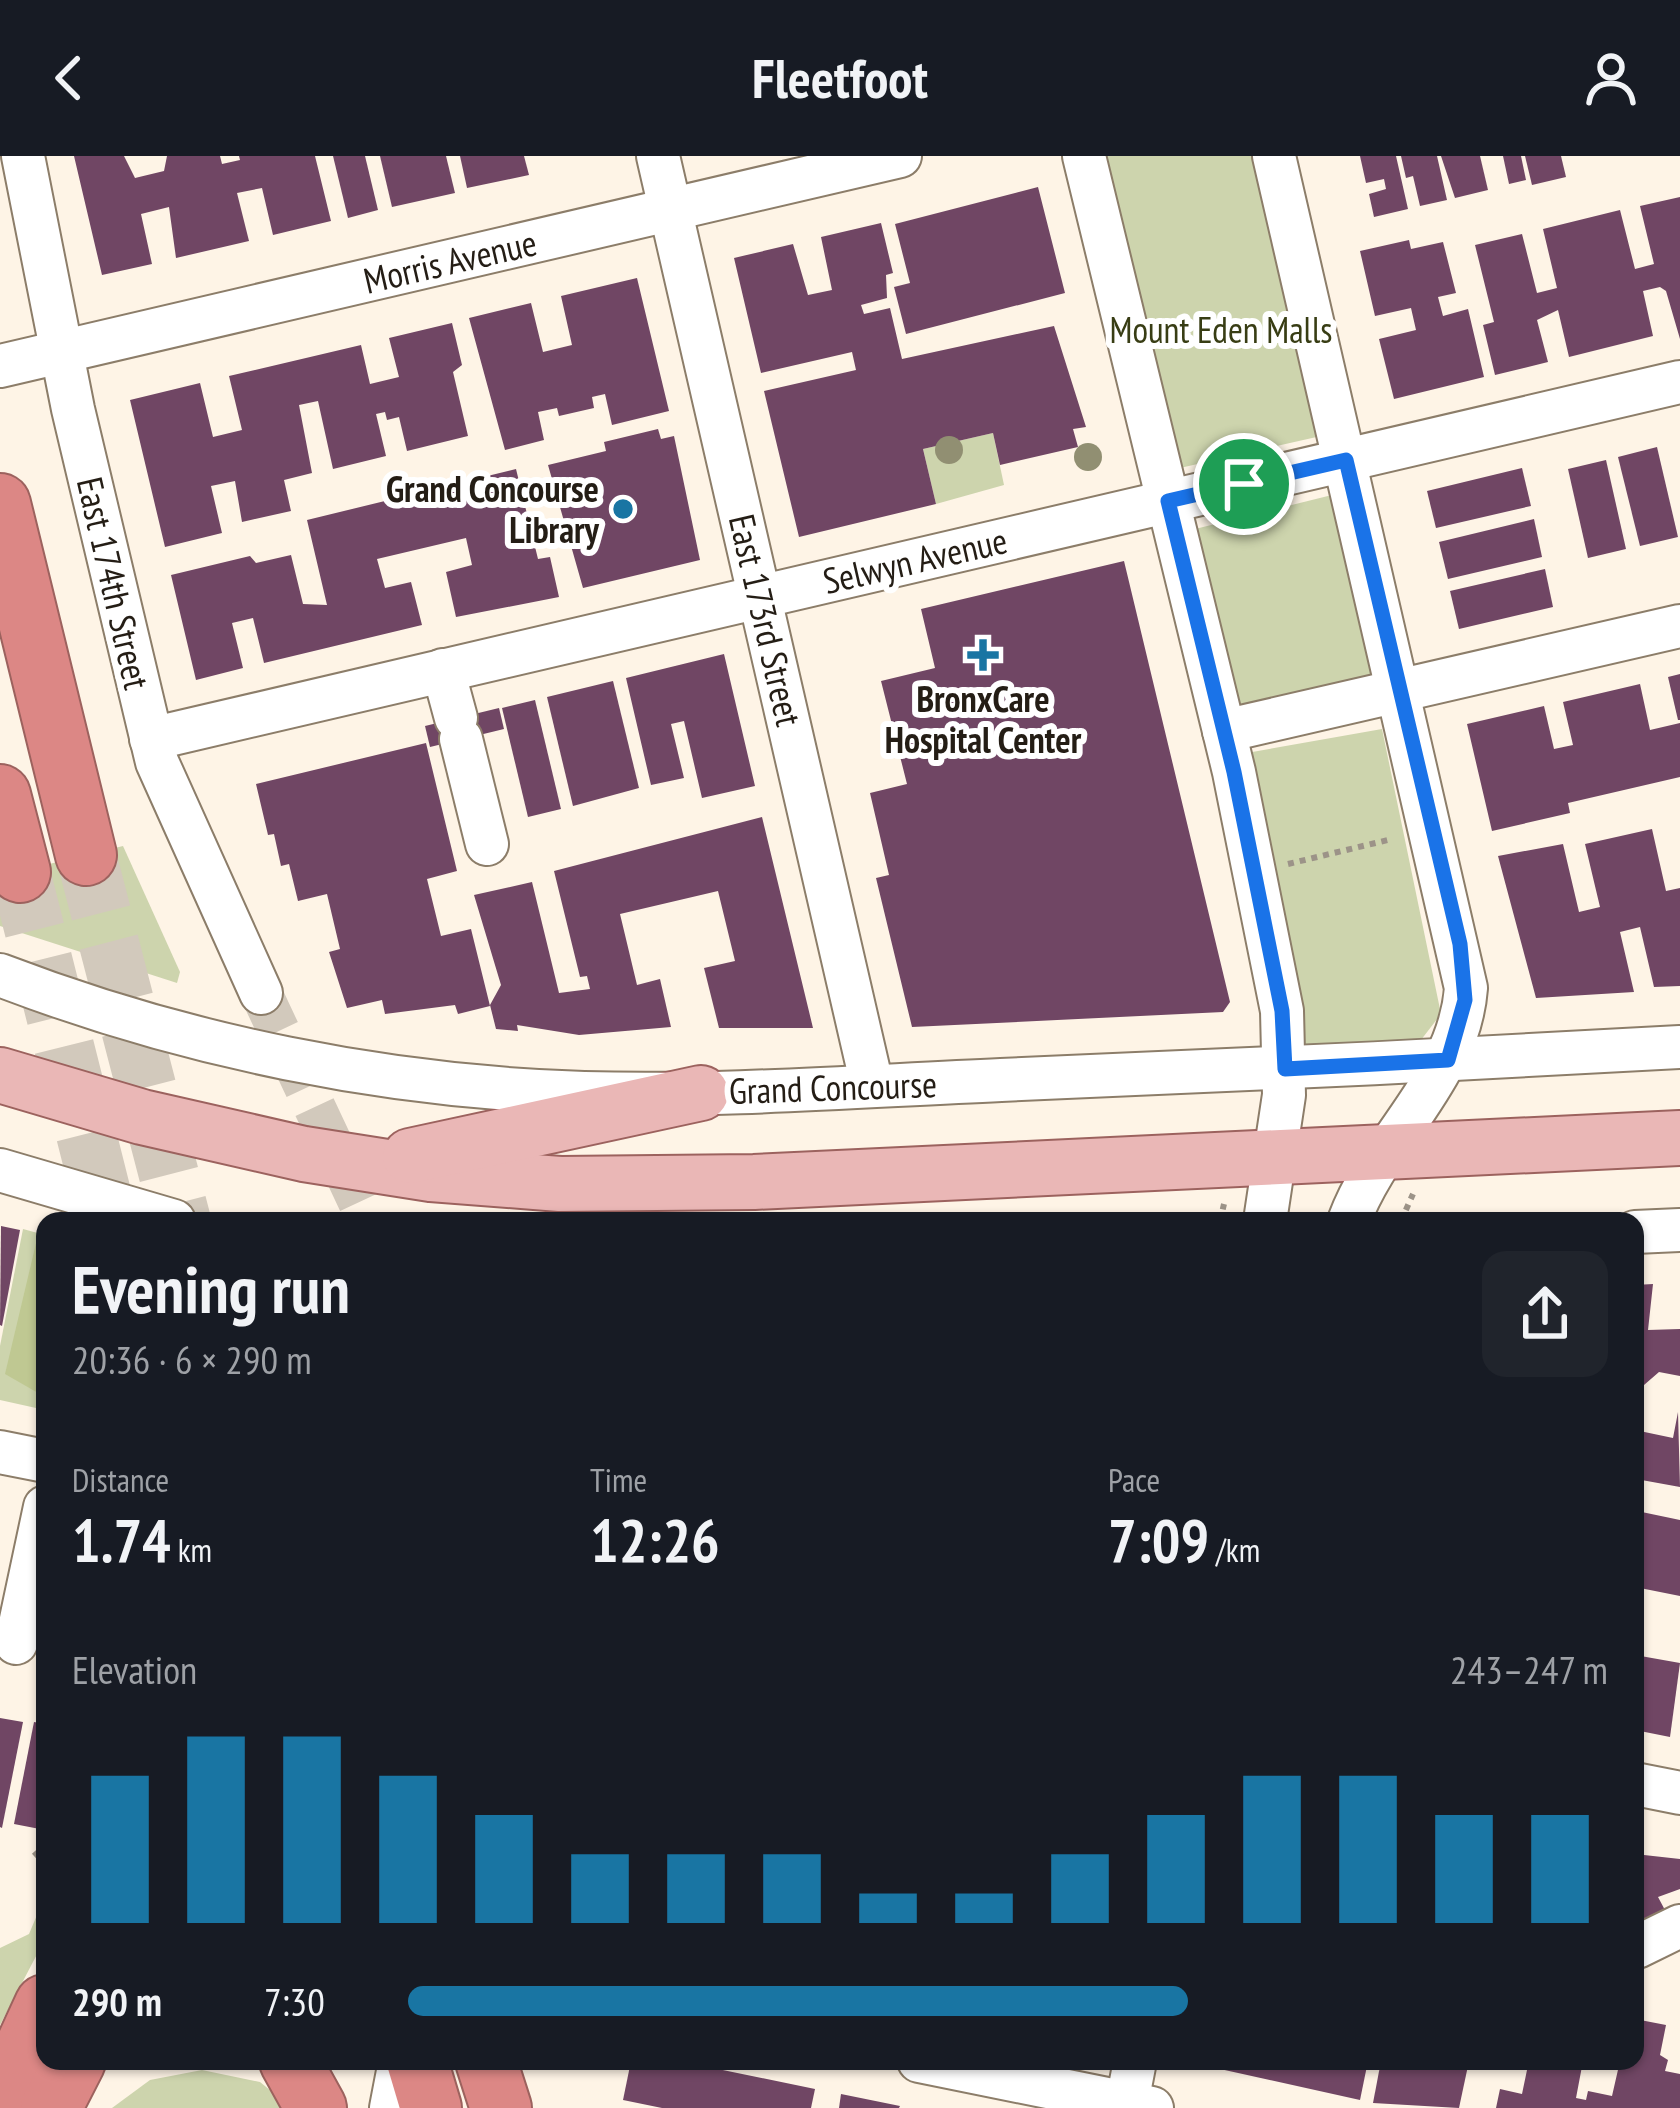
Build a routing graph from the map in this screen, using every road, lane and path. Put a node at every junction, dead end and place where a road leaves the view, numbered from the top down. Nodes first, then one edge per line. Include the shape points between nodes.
1 (23, 156) edge
2 (658, 156) edge
3 (900, 156) edge
4 (1084, 156) edge
5 (1274, 156) edge
6 (670, 210) junction
7 (64, 351) junction
8 (4, 365) edge
9 (1680, 382) edge
10 (1346, 460) junction
11 (1168, 501) junction
12 (0, 504) edge
13 (761, 595) junction
14 (1680, 626) edge
15 (442, 670) junction
16 (1400, 690) junction
17 (1224, 731) junction
18 (151, 739) junction
19 (0, 795) edge
20 (1397, 838) dead end
21 (488, 844) dead end
22 (86, 854) tunnel mouth
23 (1279, 867) dead end
24 (20, 872) tunnel mouth
25 (0, 975) edge
26 (261, 993) tunnel mouth
27 (1680, 1047) edge
28 (1448, 1060) junction
29 (1285, 1069) junction
30 (6, 1072) edge
31 (872, 1085) junction
32 (701, 1093) junction
33 (1680, 1138) edge
34 (1276, 1159) junction
35 (368, 1165) junction
36 (0, 1170) edge
37 (1399, 1174) junction
38 (754, 1182) junction
39 (1224, 1204) dead end
40 (143, 1212) edge
41 (613, 1212) edge
42 (1222, 1212) edge
43 (1266, 1212) edge
44 (1359, 1212) edge
45 (1401, 1212) edge
46 (1680, 1230) edge
47 (1644, 1232) edge
48 (0, 1452) edge
49 (36, 1459) edge
50 (36, 1549) edge
51 (16, 1643) dead end
52 (1644, 1786) edge
53 (1680, 1793) edge
54 (1680, 1926) edge
55 (1644, 1944) edge
56 (36, 2018) edge
57 (36, 2024) edge
58 (70, 2070) edge
59 (295, 2070) edge
60 (343, 2070) edge
61 (398, 2070) edge
62 (420, 2070) edge
63 (489, 2070) edge
64 (962, 2070) edge
65 (1135, 2070) edge
66 (0, 2072) edge
67 (0, 2103) edge
68 (1135, 2106) edge
69 (51, 2108) edge
70 (316, 2108) edge
71 (354, 2108) edge
72 (391, 2108) edge
73 (431, 2108) edge
74 (501, 2108) edge

1 - 7 street, East 174th Street
2 - 6 street, East 173rd Street
3 - 6 street, Morris Avenue
4 - 11 street
5 - 10 street
6 - 7 street, Morris Avenue
6 - 13 street, East 173rd Street
7 - 8 street, Morris Avenue
7 - 18 street, East 174th Street
9 - 10 street, Selwyn Avenue
10 - 11 street, Selwyn Avenue
10 - 16 street
11 - 13 street, Selwyn Avenue
11 - 17 street
12 - 22 highway
13 - 15 street, Selwyn Avenue
13 - 31 street, East 173rd Street
14 - 16 street
15 - 18 street, Selwyn Avenue
15 - 21 street
16 - 17 street
16 - 28 street via 1464,973 1463,1013
17 - 29 street via 1282,1011
18 - 26 street, East 174th Street via 173,807
19 - 24 highway
20 - 23 path
25 - 32 street, Grand Concourse via 212,1040 397,1076 532,1091
27 - 28 street, Grand Concourse
28 - 29 street, Grand Concourse
28 - 37 street
29 - 31 street, Grand Concourse
29 - 34 street
30 - 35 main road via 175,1125
31 - 32 street, Grand Concourse
32 - 35 main road
33 - 37 main road
34 - 37 main road
34 - 38 main road
34 - 43 street
35 - 38 main road via 560,1184
36 - 40 street
37 - 44 street
37 - 45 path
38 - 41 main road
39 - 42 path
46 - 47 street
48 - 49 street
50 - 51 street
52 - 53 street
54 - 55 street
56 - 66 highway
57 - 67 highway
58 - 69 highway
59 - 70 highway
60 - 71 highway
61 - 72 street
62 - 73 highway
63 - 74 highway
64 - 68 street
65 - 68 street

